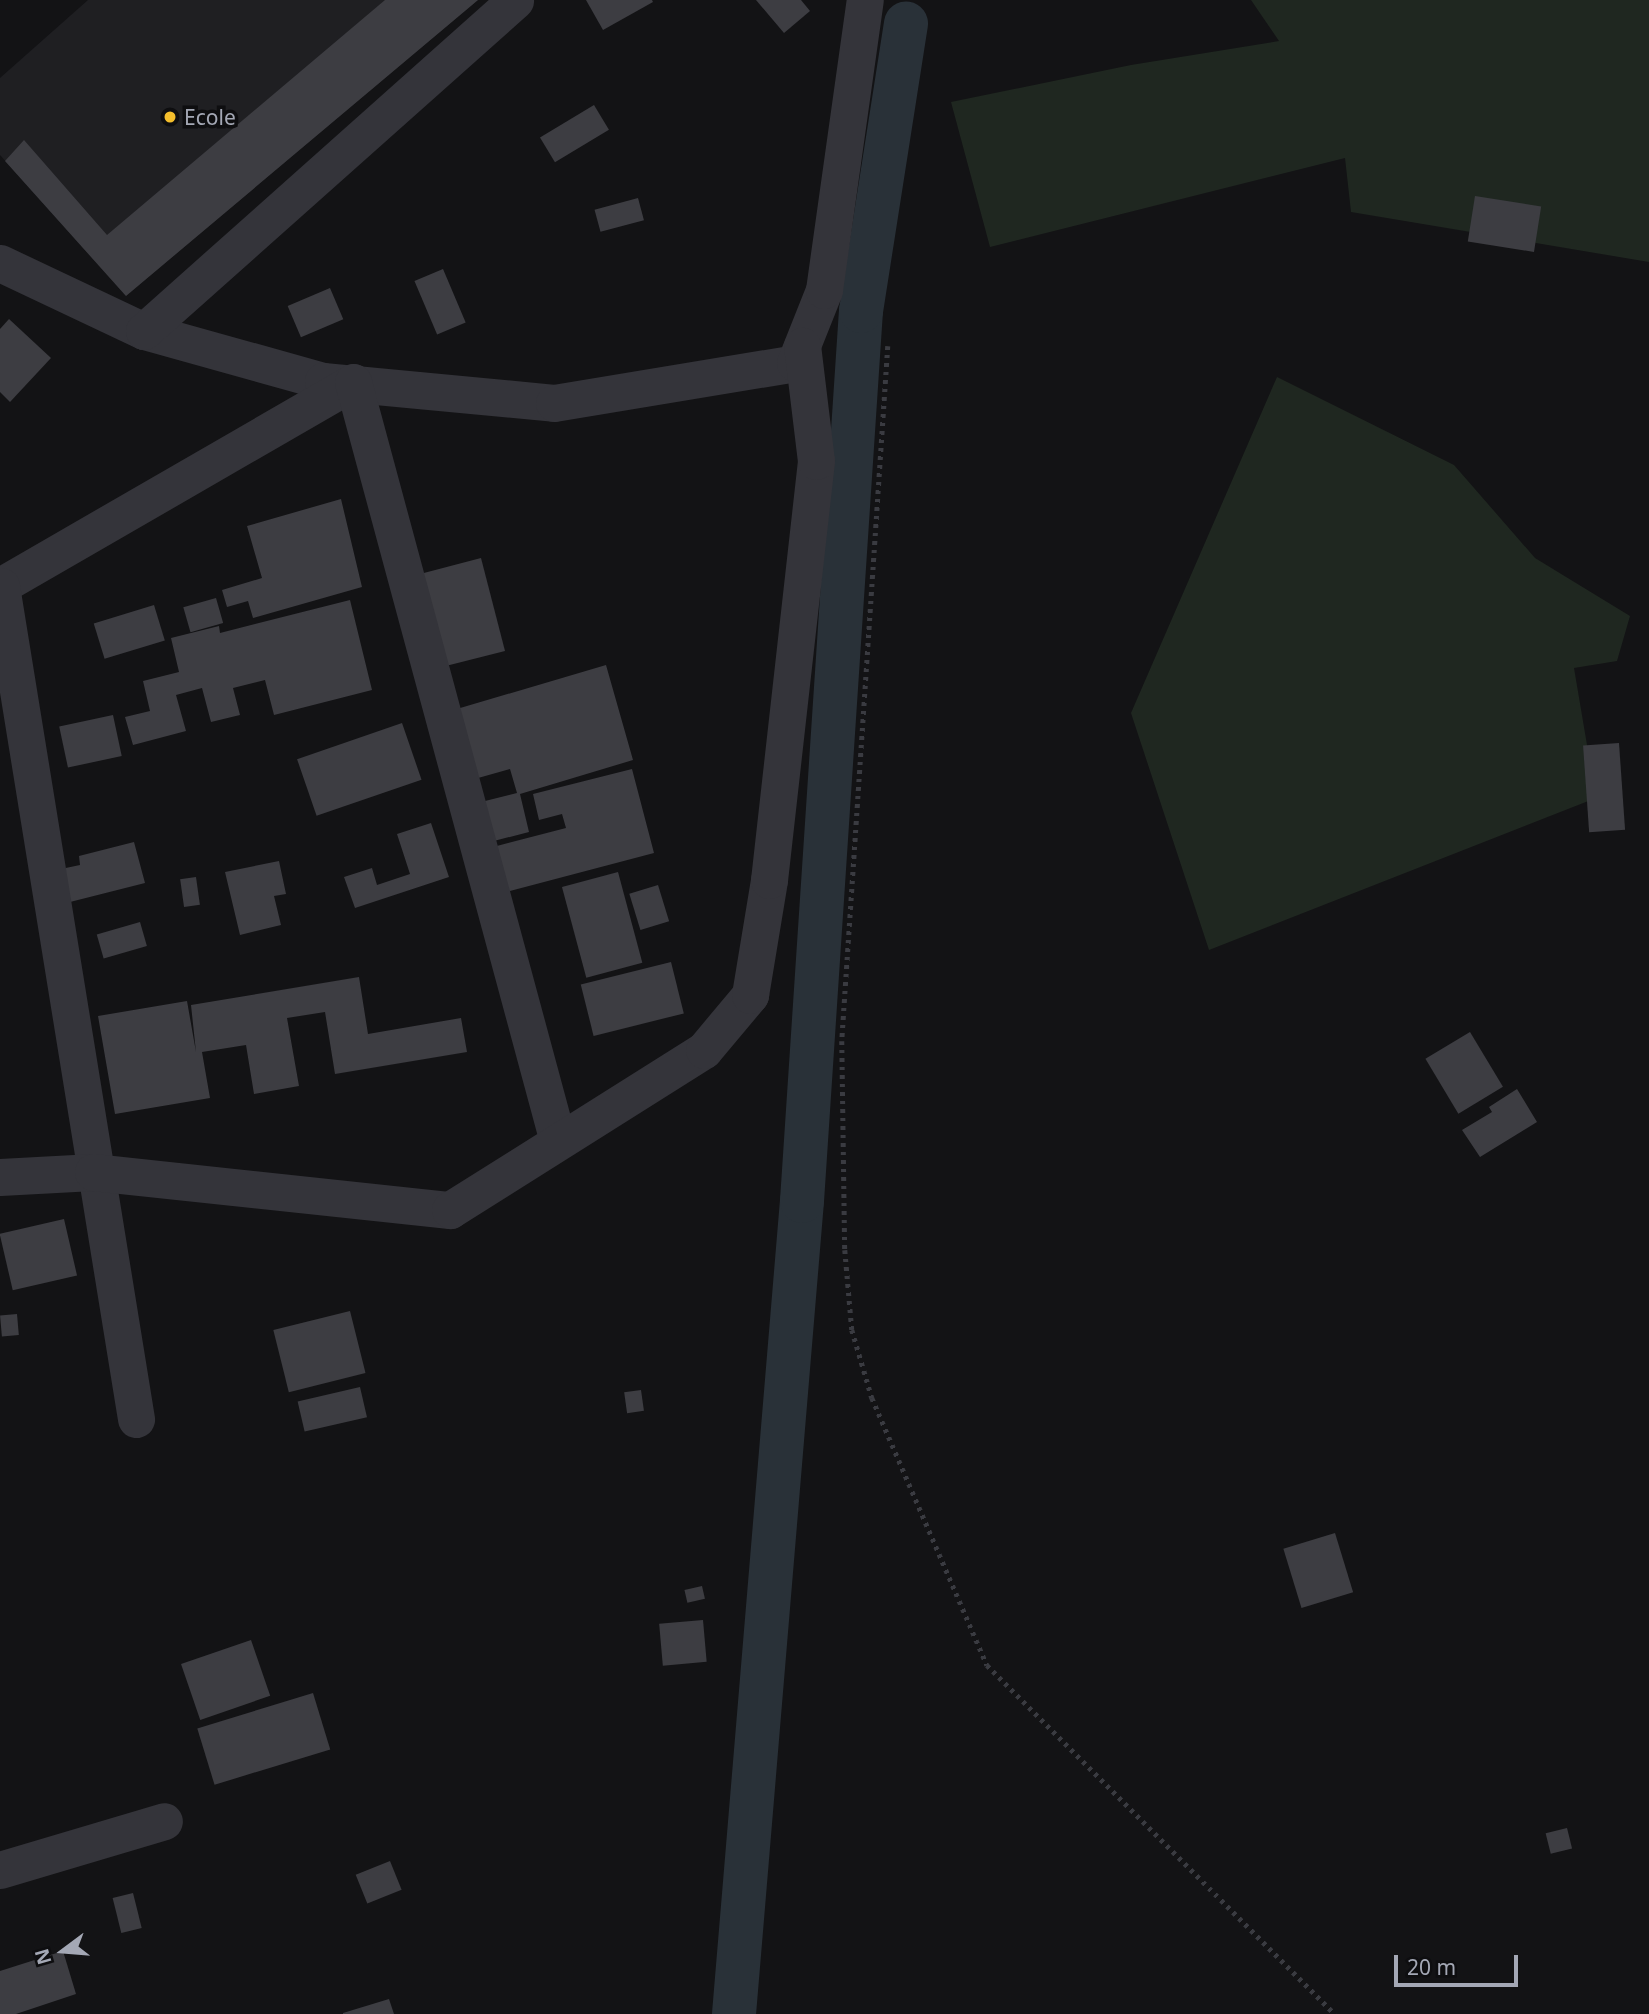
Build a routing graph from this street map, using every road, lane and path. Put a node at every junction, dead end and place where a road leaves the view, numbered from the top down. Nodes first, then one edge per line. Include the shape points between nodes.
1 (515, 0) edge
2 (865, 0) edge
3 (0, 263) edge
4 (144, 331) junction
5 (802, 346) junction
6 (888, 346) dead end
7 (353, 382) junction
8 (1, 586) edge
9 (558, 1141) junction
10 (93, 1172) junction
11 (0, 1177) edge
12 (136, 1419) dead end
13 (164, 1821) dead end
14 (0, 1870) edge
15 (1335, 2014) edge

1 - 4 street
2 - 5 street via 824,290
3 - 4 street
4 - 7 street via 323,381
5 - 7 street via 795,363 554,403
5 - 9 street via 816,461 769,880 750,995 704,1049
6 - 15 path via 842,1041 845,1251 852,1330 872,1398 987,1665
7 - 8 street
7 - 9 street
8 - 10 street
9 - 10 street via 450,1210
10 - 11 street
10 - 12 street
13 - 14 street

